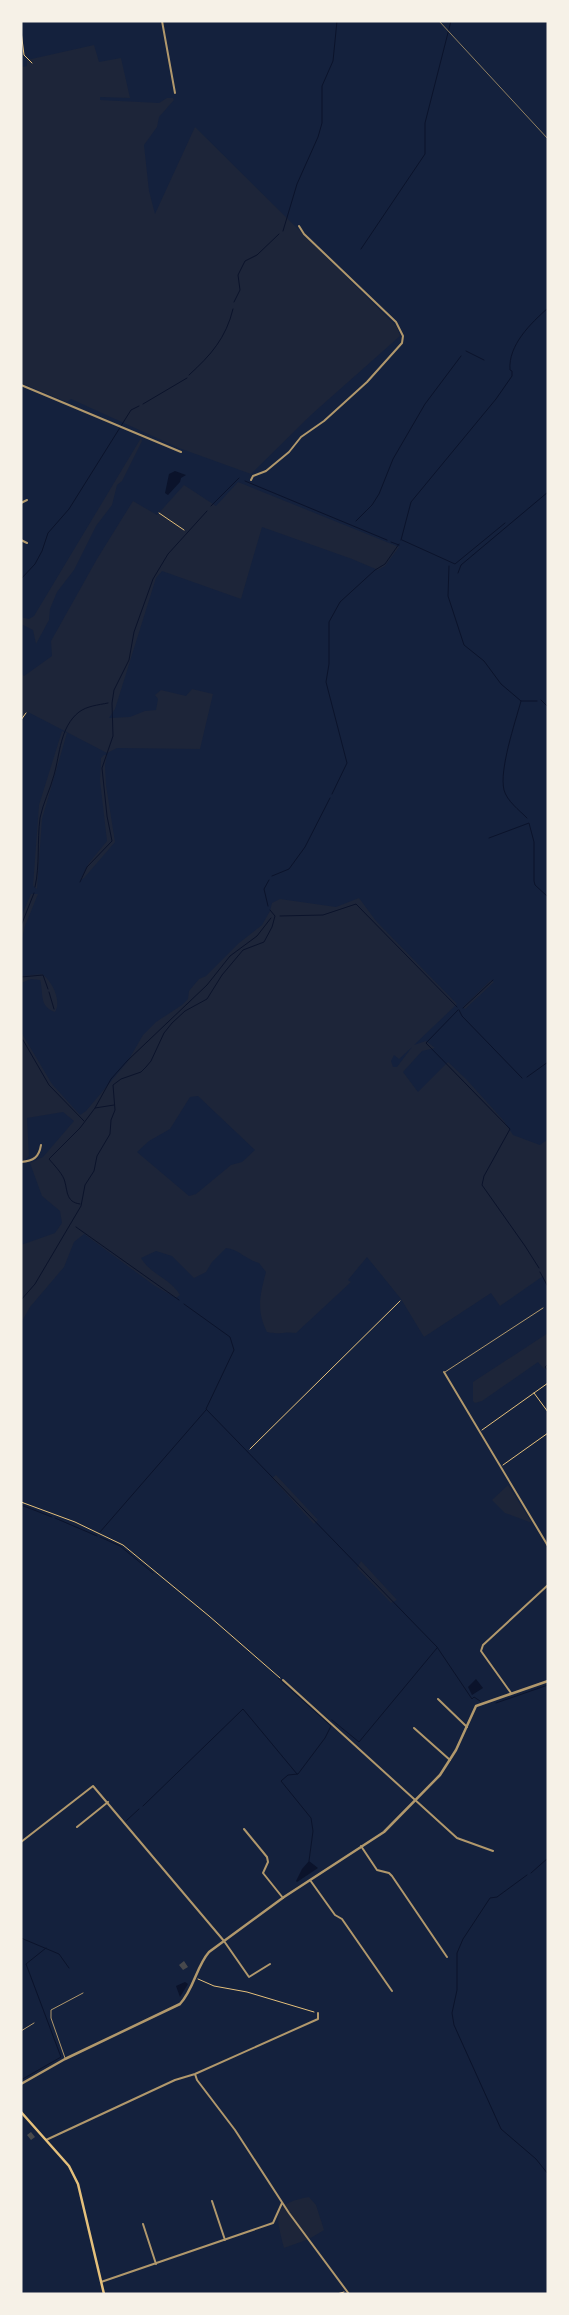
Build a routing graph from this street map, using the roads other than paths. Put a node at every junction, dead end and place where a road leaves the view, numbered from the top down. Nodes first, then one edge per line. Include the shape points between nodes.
1 (162, 21) edge
2 (175, 93) dead end
3 (299, 226) dead end
4 (21, 385) edge
5 (181, 452) dead end
6 (251, 480) dead end
7 (27, 500) dead end
8 (21, 503) edge
9 (21, 540) edge
10 (27, 543) dead end
11 (41, 1145) dead end
12 (21, 1162) edge
13 (543, 1308) dead end
14 (444, 1372) joint
15 (548, 1546) edge
16 (548, 1585) edge
17 (283, 1680) road end
18 (548, 1681) edge
19 (511, 1693) junction
20 (438, 1699) dead end
21 (466, 1727) junction
22 (414, 1728) dead end
23 (450, 1760) junction
24 (417, 1800) junction
25 (108, 1802) junction
26 (77, 1827) dead end
27 (244, 1829) dead end
28 (21, 1842) edge
29 (361, 1846) junction
30 (493, 1851) dead end
31 (310, 1880) junction
32 (282, 1898) junction
33 (224, 1941) junction
34 (447, 1957) dead end
35 (270, 1964) dead end
36 (392, 1991) dead end
37 (83, 1993) dead end
38 (318, 2013) road end
39 (34, 2023) dead end
40 (21, 2031) edge
41 (65, 2059) junction
42 (195, 2074) junction
43 (21, 2084) edge
44 (21, 2112) edge
45 (46, 2140) junction
46 (212, 2201) dead end
47 (282, 2203) junction
48 (143, 2224) dead end
49 (225, 2240) junction
50 (156, 2264) junction
51 (101, 2282) junction
52 (104, 2294) edge
53 (349, 2294) edge

1 - 2 street
3 - 6 street via 396,322 403,336 402,343 367,382 301,437 274,465
4 - 5 street
7 - 8 street
9 - 10 street
11 - 12 street via 35,1159
13 - 14 lane
14 - 15 street
16 - 19 street via 483,1645 481,1651
17 - 24 street
18 - 19 street
19 - 21 street via 476,1706
20 - 21 street
21 - 23 street
22 - 23 street
23 - 24 street
24 - 29 street via 384,1832
24 - 30 street via 457,1838
25 - 26 street
25 - 28 street via 94,1786
25 - 33 street
27 - 32 street via 267,1857 263,1874
29 - 31 street
29 - 34 street via 377,1870 392,1876
31 - 32 street
31 - 36 street via 335,1915 342,1919
32 - 33 street
33 - 35 street via 249,1977
33 - 41 street via 205,1957 185,1998 173,2009
37 - 41 lane via 55,2007 50,2014
38 - 42 street via 318,2019
39 - 40 lane
41 - 43 street
42 - 45 street via 175,2080
42 - 47 street
44 - 45 main road
45 - 51 main road via 69,2166 78,2184
46 - 49 street
47 - 49 street via 273,2223
47 - 53 street
48 - 50 street
49 - 50 street
50 - 51 street
51 - 52 main road

